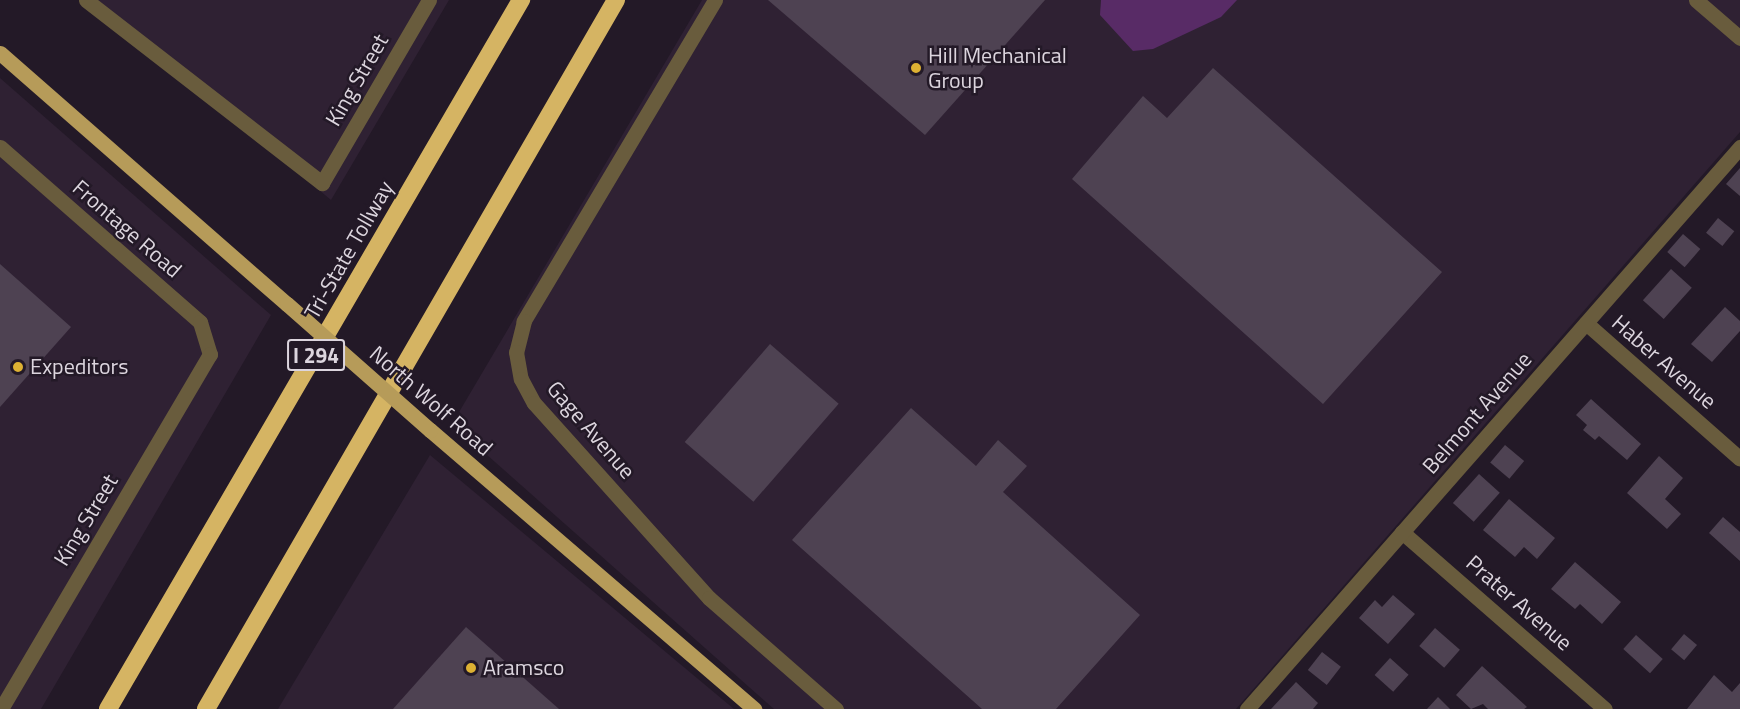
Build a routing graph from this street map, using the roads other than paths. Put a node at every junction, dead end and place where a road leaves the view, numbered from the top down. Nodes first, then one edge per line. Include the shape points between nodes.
1 (86, 0) edge
2 (429, 0) edge
3 (521, 0) edge
4 (616, 0) edge
5 (715, 0) edge
6 (1696, 0) edge
7 (1740, 38) edge
8 (0, 53) edge
9 (0, 147) edge
10 (1740, 147) edge
11 (1586, 323) junction
12 (210, 354) joint
13 (1740, 459) edge
14 (1402, 532) junction
15 (1, 709) edge
16 (108, 709) edge
17 (206, 709) edge
18 (754, 709) edge
19 (836, 709) edge
20 (1247, 709) edge
21 (1605, 709) edge

1 - 2 street, King Street via 322,183
3 - 16 highway, Tri-State Tollway / I 294
4 - 17 highway
5 - 19 street, Gage Avenue via 525,321 516,352 521,379 534,403 709,598
6 - 7 street
8 - 18 main road, North Wolf Road, bridge
9 - 12 street, Frontage Road via 200,322
10 - 11 street, Belmont Avenue
11 - 13 street, Haber Avenue
11 - 14 street, Belmont Avenue
12 - 15 street, King Street
14 - 20 street, Belmont Avenue
14 - 21 street, Prater Avenue

